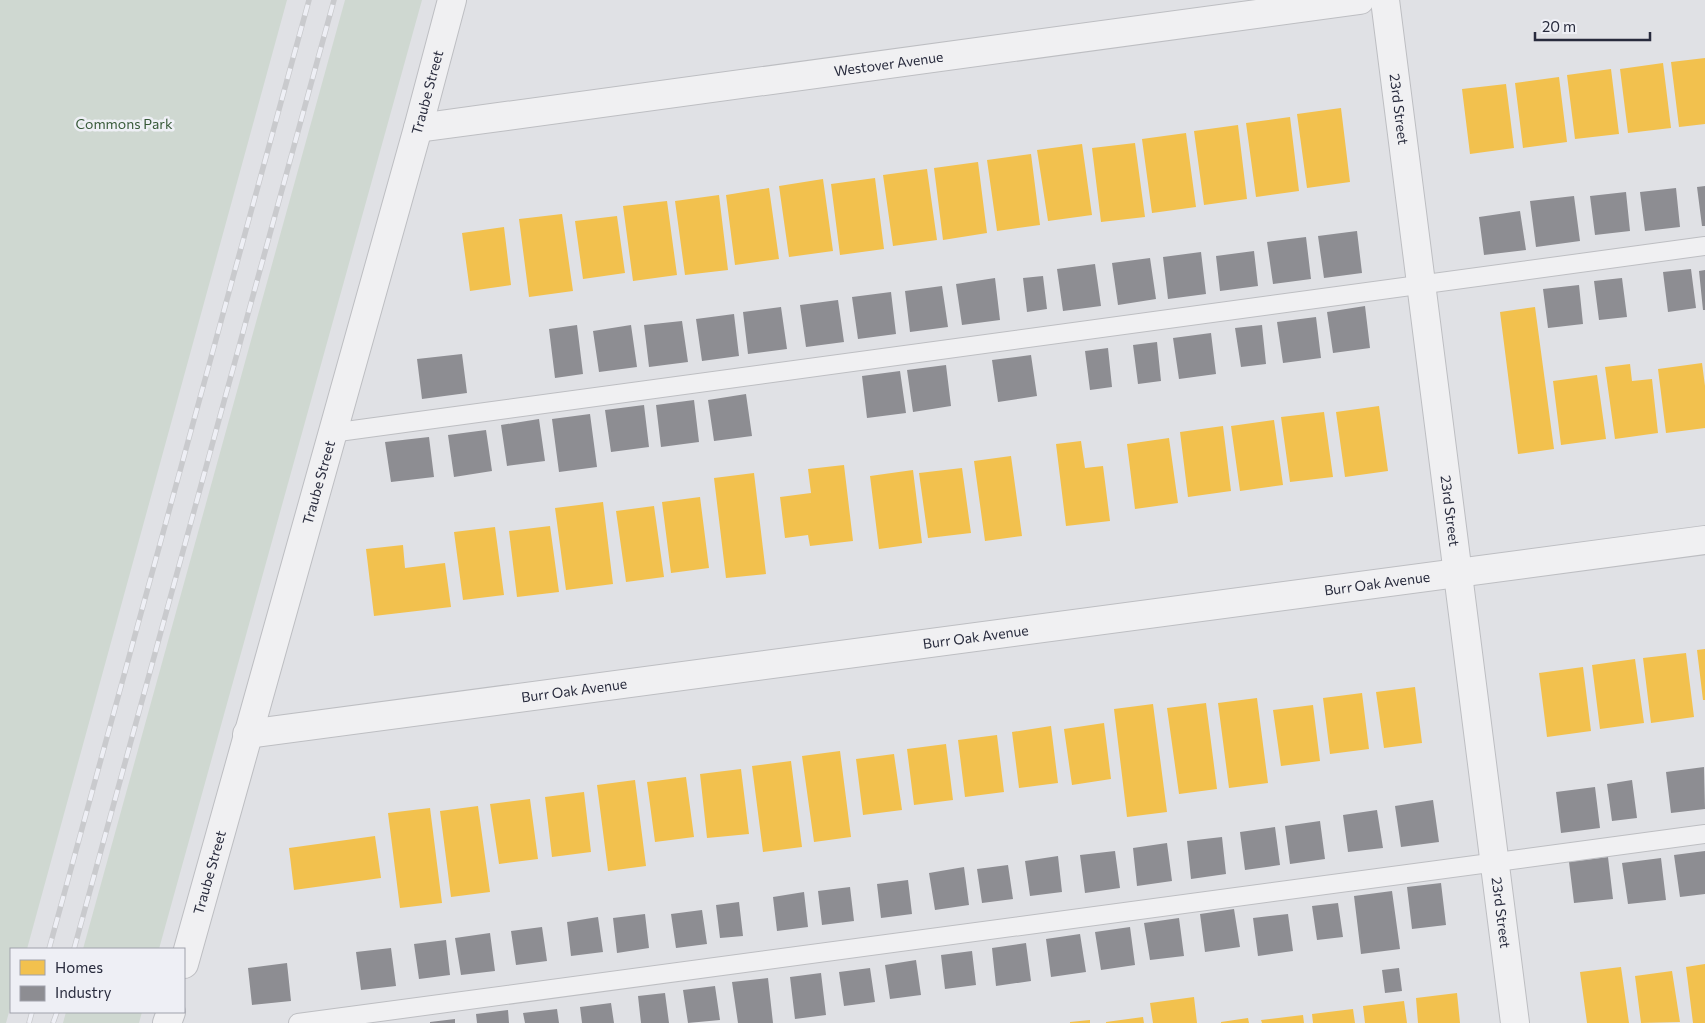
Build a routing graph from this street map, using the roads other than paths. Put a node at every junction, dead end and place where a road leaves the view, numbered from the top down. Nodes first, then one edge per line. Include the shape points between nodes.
1 (452, 0) edge
2 (1360, 0) edge
3 (1385, 0) edge
4 (418, 128) junction
5 (1705, 246) edge
6 (1421, 284) junction
7 (331, 433) junction
8 (1705, 540) edge
9 (1459, 573) junction
10 (247, 734) junction
11 (1705, 834) edge
12 (1495, 862) junction
13 (185, 960) edge
14 (298, 1023) edge
15 (1515, 1023) edge

1 - 4 street, Traube Street
2 - 4 street, Westover Avenue
3 - 6 street, 23rd Street
4 - 7 street, Traube Street
5 - 6 lane
6 - 7 lane
6 - 9 street, 23rd Street
7 - 10 street, Traube Street
8 - 9 street, Burr Oak Avenue
9 - 10 street, Burr Oak Avenue
9 - 12 street, 23rd Street
10 - 13 street, Traube Street
11 - 12 lane
12 - 14 lane
12 - 15 street, 23rd Street

